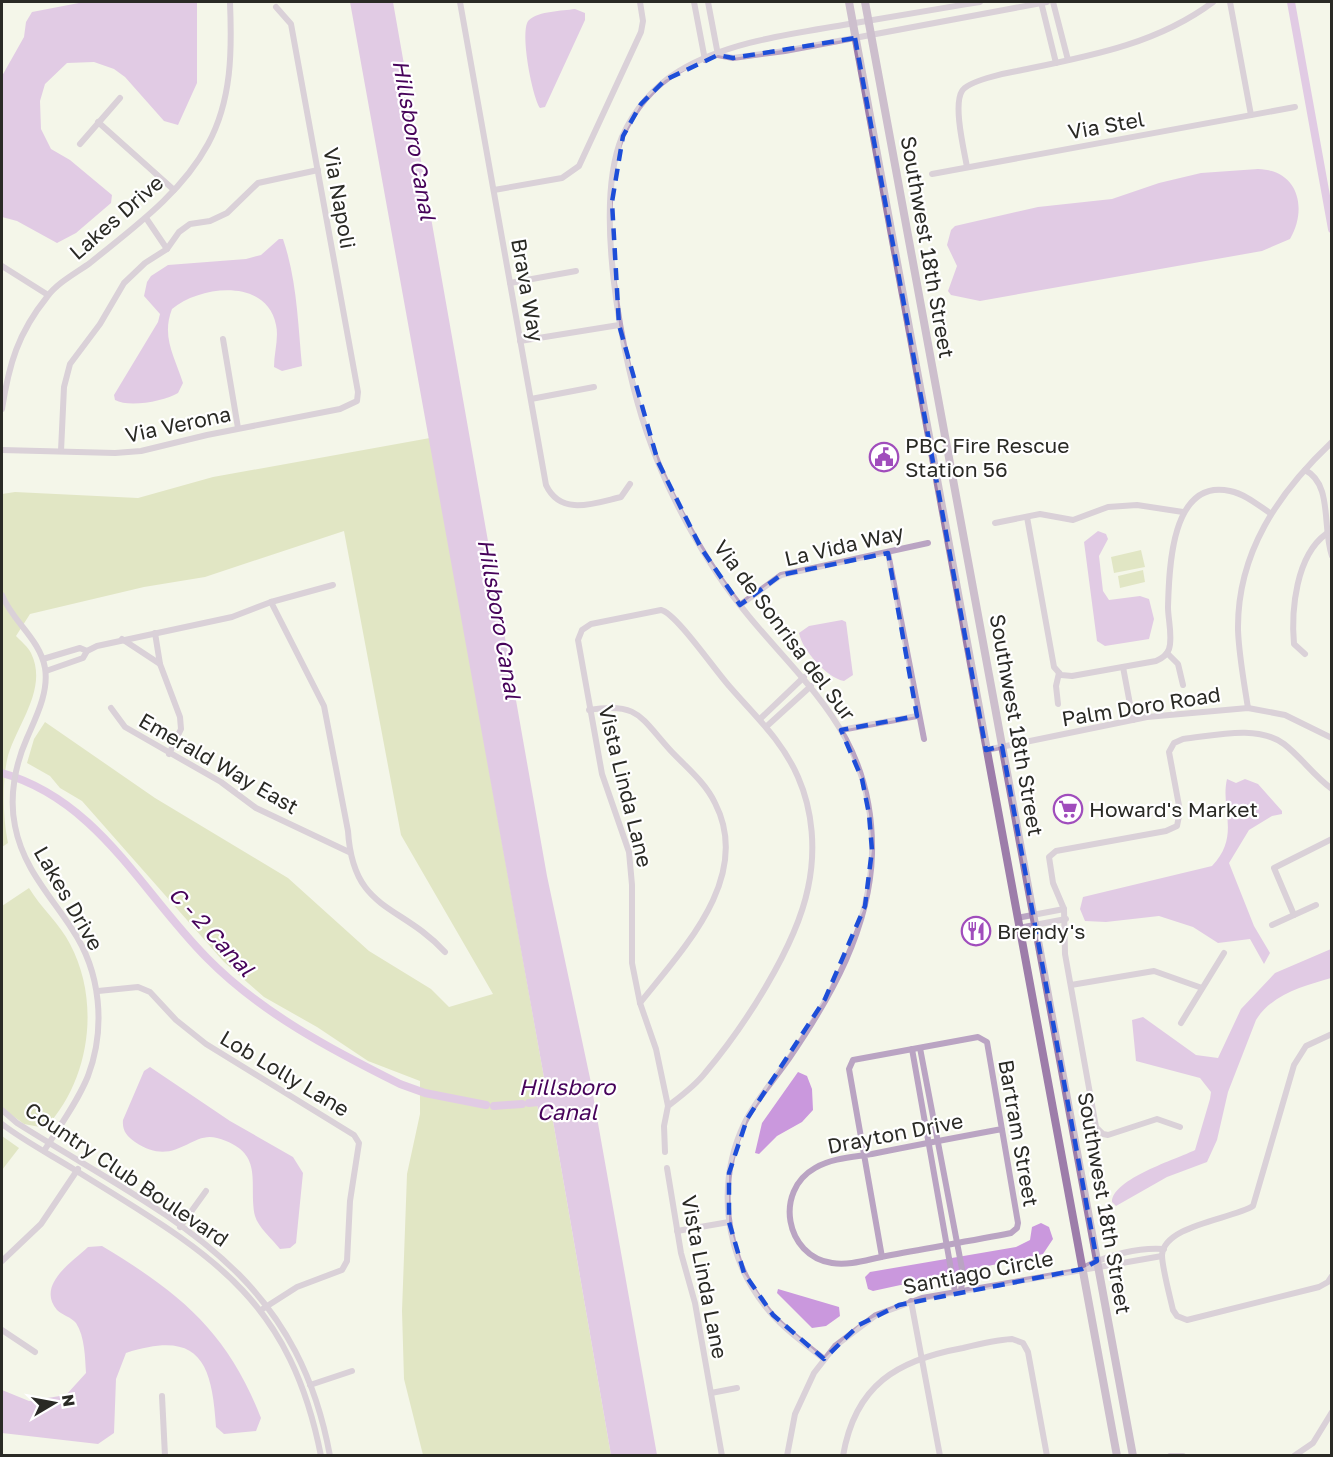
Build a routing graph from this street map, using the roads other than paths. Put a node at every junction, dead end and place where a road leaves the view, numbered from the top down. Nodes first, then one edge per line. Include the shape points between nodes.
1 (230, 2) edge
2 (460, 2) edge
3 (640, 2) edge
4 (694, 2) edge
5 (708, 2) edge
6 (849, 2) edge
7 (865, 2) edge
8 (980, 2) edge
9 (1043, 2) edge
10 (1053, 2) edge
11 (1213, 2) edge
12 (1230, 2) edge
13 (276, 7) dead end
14 (868, 21) junction
15 (853, 24) junction
16 (871, 35) junction
17 (855, 38) junction
18 (718, 55) junction
19 (705, 60) junction
20 (1068, 60) junction
21 (1056, 63) junction
22 (120, 98) dead end
23 (1295, 107) dead end
24 (1251, 116) junction
25 (98, 122) junction
26 (80, 144) dead end
27 (967, 167) junction
28 (318, 170) junction
29 (932, 174) dead end
30 (174, 190) junction
31 (494, 190) junction
32 (146, 218) junction
33 (168, 249) junction
34 (2, 266) edge
35 (576, 271) dead end
36 (510, 282) junction
37 (48, 295) junction
38 (618, 325) junction
39 (223, 339) dead end
40 (520, 341) junction
41 (594, 387) dead end
42 (531, 399) junction
43 (357, 401) joint
44 (2, 409) edge
45 (238, 428) junction
46 (1332, 442) edge
47 (2, 450) edge
48 (61, 451) junction
49 (1305, 470) junction
50 (630, 484) dead end
51 (1183, 512) junction
52 (1270, 513) junction
53 (1027, 517) junction
54 (995, 523) dead end
55 (1326, 534) junction
56 (928, 543) dead end
57 (888, 553) junction
58 (1332, 556) edge
59 (333, 585) dead end
60 (2, 595) edge
61 (271, 602) junction
62 (740, 605) junction
63 (155, 633) junction
64 (122, 639) junction
65 (87, 651) junction
66 (1167, 653) junction
67 (1305, 654) dead end
68 (43, 659) junction
69 (160, 664) junction
70 (1123, 667) junction
71 (46, 671) junction
72 (1059, 673) junction
73 (804, 677) junction
74 (1183, 685) dead end
75 (811, 686) junction
76 (1058, 704) dead end
77 (111, 708) dead end
78 (1248, 708) junction
79 (589, 710) junction
80 (918, 716) junction
81 (760, 719) junction
82 (1133, 720) junction
83 (767, 726) junction
84 (842, 730) junction
85 (1332, 738) edge
86 (924, 739) dead end
87 (1002, 746) junction
88 (986, 750) junction
89 (169, 754) junction
90 (1332, 789) edge
91 (1332, 839) edge
92 (349, 852) junction
93 (1316, 905) dead end
94 (1064, 909) junction
95 (1033, 915) junction
96 (1294, 915) junction
97 (1017, 918) junction
98 (1066, 919) junction
99 (1035, 925) junction
100 (1272, 925) dead end
101 (1019, 927) junction
102 (445, 952) dead end
103 (1224, 953) dead end
104 (1071, 985) junction
105 (1202, 988) junction
106 (98, 991) junction
107 (640, 1003) junction
108 (1181, 1023) dead end
109 (1332, 1035) edge
110 (920, 1048) junction
111 (912, 1049) junction
112 (668, 1106) junction
113 (2, 1110) edge
114 (2, 1124) edge
115 (1180, 1127) dead end
116 (1002, 1129) junction
117 (932, 1142) junction
118 (49, 1143) junction
119 (44, 1151) junction
120 (665, 1152) dead end
121 (864, 1155) junction
122 (82, 1163) junction
123 (667, 1168) dead end
124 (77, 1171) junction
125 (206, 1191) dead end
126 (729, 1222) junction
127 (181, 1225) junction
128 (677, 1231) junction
129 (176, 1233) junction
130 (1011, 1233) joint
131 (957, 1243) junction
132 (947, 1245) junction
133 (1163, 1253) junction
134 (882, 1257) junction
135 (2, 1260) edge
136 (1097, 1264) junction
137 (1082, 1269) junction
138 (1332, 1276) edge
139 (958, 1291) junction
140 (911, 1301) junction
141 (268, 1306) junction
142 (261, 1310) junction
143 (2, 1330) edge
144 (35, 1352) dead end
145 (921, 1356) junction
146 (824, 1359) junction
147 (352, 1371) dead end
148 (312, 1385) junction
149 (303, 1388) junction
150 (736, 1388) dead end
151 (711, 1393) junction
152 (162, 1396) dead end
153 (1332, 1412) edge
154 (165, 1455) edge
155 (321, 1455) edge
156 (330, 1455) edge
157 (722, 1455) edge
158 (787, 1455) edge
159 (843, 1455) edge
160 (940, 1455) edge
161 (1047, 1455) edge
162 (1117, 1455) edge
163 (1133, 1455) edge
164 (1170, 1455) edge
165 (1183, 1455) edge
166 (1294, 1455) edge

1 - 30 street, Lakes Drive via 232,49 220,117 208,144
2 - 31 street, Brava Way
3 - 31 street via 641,32 579,166 562,178
4 - 19 street
5 - 18 street
6 - 15 main road, Southwest 18th Street
7 - 14 main road, Southwest 18th Street
8 - 14 street, Via de Sonrisa del Sur
9 - 16 street, Via de Sonrisa del Sur
9 - 21 street
10 - 20 street
11 - 20 street via 1152,36
12 - 24 street
13 - 28 street, Via Napoli via 291,24
14 - 15 street, Via de Sonrisa del Sur
14 - 16 main road, Southwest 18th Street
15 - 17 main road, Southwest 18th Street
15 - 18 street, Via de Sonrisa del Sur via 781,36
16 - 17 street, Via de Sonrisa del Sur
16 - 87 main road, Southwest 18th Street
17 - 18 street, Via de Sonrisa del Sur via 733,58
17 - 88 main road, Southwest 18th Street
18 - 19 street, Via de Sonrisa del Sur
19 - 38 street, Via de Sonrisa del Sur via 680,71 653,91 632,118 620,144 612,202
20 - 21 street
21 - 27 street via 997,75 963,88 959,107
22 - 25 street
23 - 24 street, Via Stel
24 - 27 street, Via Stel
25 - 26 street
25 - 30 street
27 - 29 street, Via Stel
28 - 33 street via 258,183 227,213 184,228
28 - 43 street, Via Napoli
30 - 32 street, Lakes Drive
31 - 36 street, Brava Way
32 - 33 street
32 - 37 street, Lakes Drive
33 - 48 street via 124,283 70,364 64,387
34 - 37 street
35 - 36 street
36 - 40 street, Brava Way
37 - 44 street, Lakes Drive via 15,347
38 - 40 street
38 - 62 street, Via de Sonrisa del Sur via 635,395 665,479 701,548
39 - 45 street
40 - 42 street, Brava Way
41 - 42 street
42 - 50 street, Brava Way via 545,480 556,499 581,506 621,497
43 - 45 street, Via Verona via 339,410
45 - 48 street, Via Verona via 141,451
46 - 49 street
47 - 48 street, Via Verona
49 - 52 street
49 - 55 street via 1322,485
51 - 52 street via 1198,496 1223,490 1239,494
51 - 53 street via 1137,505 1108,507 1073,520 1045,514
51 - 66 street via 1170,568
52 - 78 street via 1252,550 1239,606 1239,642
53 - 54 street
53 - 72 street via 1050,648
55 - 58 street
55 - 67 street via 1312,550 1297,591 1294,644
56 - 57 street, La Vida Way
57 - 62 street, La Vida Way via 781,575
57 - 80 street
59 - 61 street
60 - 68 street, Lakes Drive
61 - 63 street via 232,617
61 - 92 street via 324,706
62 - 73 street, Via de Sonrisa del Sur
63 - 64 street
63 - 69 street
64 - 65 street
64 - 69 street
65 - 68 street via 80,648
65 - 71 street via 83,658
66 - 70 street via 1156,661
66 - 74 street via 1178,664
68 - 71 street, Lakes Drive
69 - 89 street via 180,717 180,729
70 - 72 street via 1072,676
70 - 82 street
71 - 106 street, Lakes Drive via 39,712 18,762 12,794 14,825 21,851 37,883 87,956
72 - 76 street
73 - 75 street, Via de Sonrisa del Sur
73 - 81 street
75 - 83 street
75 - 84 street, Via de Sonrisa del Sur
77 - 89 street, Emerald Way East via 125,727
78 - 82 street, Palm Doro Road
78 - 85 street, Palm Doro Road via 1292,717
79 - 81 street, Vista Linda Lane via 578,645 582,630 591,624 661,610 671,614
79 - 107 street, Vista Linda Lane via 602,774 629,852 630,941
79 - 107 street via 617,706 640,716 708,791 724,827 726,855 716,893 690,940
80 - 84 street
80 - 86 street
81 - 83 street, Vista Linda Lane
82 - 87 street, Palm Doro Road
83 - 112 street, Vista Linda Lane via 789,759 805,796 812,849 808,889 788,942 748,1015 705,1074
84 - 126 street, Via de Sonrisa del Sur via 862,779 869,814 871,870 865,906 853,944 825,999 739,1136 729,1173
87 - 88 street, Palm Doro Road
87 - 95 main road, Southwest 18th Street
88 - 97 main road, Southwest 18th Street
89 - 92 street, Emerald Way East via 221,782 256,808
90 - 94 street via 1283,744 1265,735 1245,733 1178,741 1170,752 1180,811 1177,826 1052,853 1049,857 1053,883
91 - 96 street via 1274,867
92 - 102 street via 363,888 431,937
93 - 96 street
94 - 95 street
94 - 98 street
95 - 97 street
95 - 99 main road, Southwest 18th Street
96 - 100 street
97 - 101 main road, Southwest 18th Street
98 - 99 street
98 - 104 street via 1065,954
99 - 101 street
99 - 136 main road, Southwest 18th Street
101 - 137 main road, Southwest 18th Street
103 - 105 street
104 - 105 street via 1154,971
104 - 115 street via 1098,1131 1114,1134 1157,1119
105 - 108 street
106 - 118 street, Lakes Drive via 98,1043 87,1078
106 - 141 street, Lob Lolly Lane via 138,987 150,992 206,1044 354,1135 359,1143 342,1270 297,1287
107 - 112 street, Vista Linda Lane via 656,1049
109 - 133 street via 1306,1046 1294,1065 1253,1206 1192,1227 1174,1237
110 - 111 street
110 - 116 street, Bartram Street via 983,1038 987,1042
110 - 117 street
111 - 117 street
111 - 121 street via 849,1064
112 - 120 street, Vista Linda Lane
113 - 118 street, Country Club Boulevard
114 - 119 street, Country Club Boulevard
116 - 117 street, Drayton Drive
116 - 130 street, Bartram Street via 1018,1223
117 - 121 street, Drayton Drive
117 - 131 street
117 - 132 street
118 - 119 street, Lakes Drive
118 - 122 street, Country Club Boulevard
119 - 124 street, Country Club Boulevard
121 - 134 street
121 - 134 street, Drayton Drive via 829,1162 807,1173 792,1192 790,1222 800,1244 820,1260 842,1264
122 - 124 street
122 - 127 street, Country Club Boulevard
123 - 128 street, Vista Linda Lane
124 - 129 street, Country Club Boulevard
124 - 135 street via 41,1224
125 - 127 street
126 - 128 street
126 - 146 street, Via de Sonrisa del Sur via 739,1261 759,1298 787,1329
127 - 129 street
127 - 141 street, Country Club Boulevard via 223,1257
128 - 151 street, Vista Linda Lane
129 - 142 street, Country Club Boulevard via 211,1258
130 - 131 street, Drayton Drive
131 - 132 street, Drayton Drive
131 - 139 street via 963,1274
132 - 134 street, Drayton Drive
132 - 139 street
133 - 136 street
133 - 136 street via 1150,1248
133 - 138 street via 1173,1310 1187,1320 1319,1287
136 - 137 street, Santiago Circle
136 - 163 main road, Southwest 18th Street
137 - 139 street, Santiago Circle
137 - 162 main road, Southwest 18th Street
139 - 140 street, Santiago Circle
140 - 145 street
140 - 146 street, Santiago Circle via 860,1325
141 - 142 street, Lob Lolly Lane
141 - 148 street, Country Club Boulevard via 294,1345
142 - 149 street, Country Club Boulevard via 290,1356
143 - 144 street
145 - 159 street via 894,1370 871,1391 855,1415
145 - 160 street
145 - 161 street via 1008,1339 1023,1343 1028,1352
146 - 158 street, Santiago Circle via 802,1396 791,1426
147 - 148 street
148 - 149 street
148 - 156 street, Country Club Boulevard
149 - 155 street, Country Club Boulevard
150 - 151 street
151 - 157 street, Vista Linda Lane
152 - 154 street
153 - 166 street via 1313,1443
164 - 165 street

